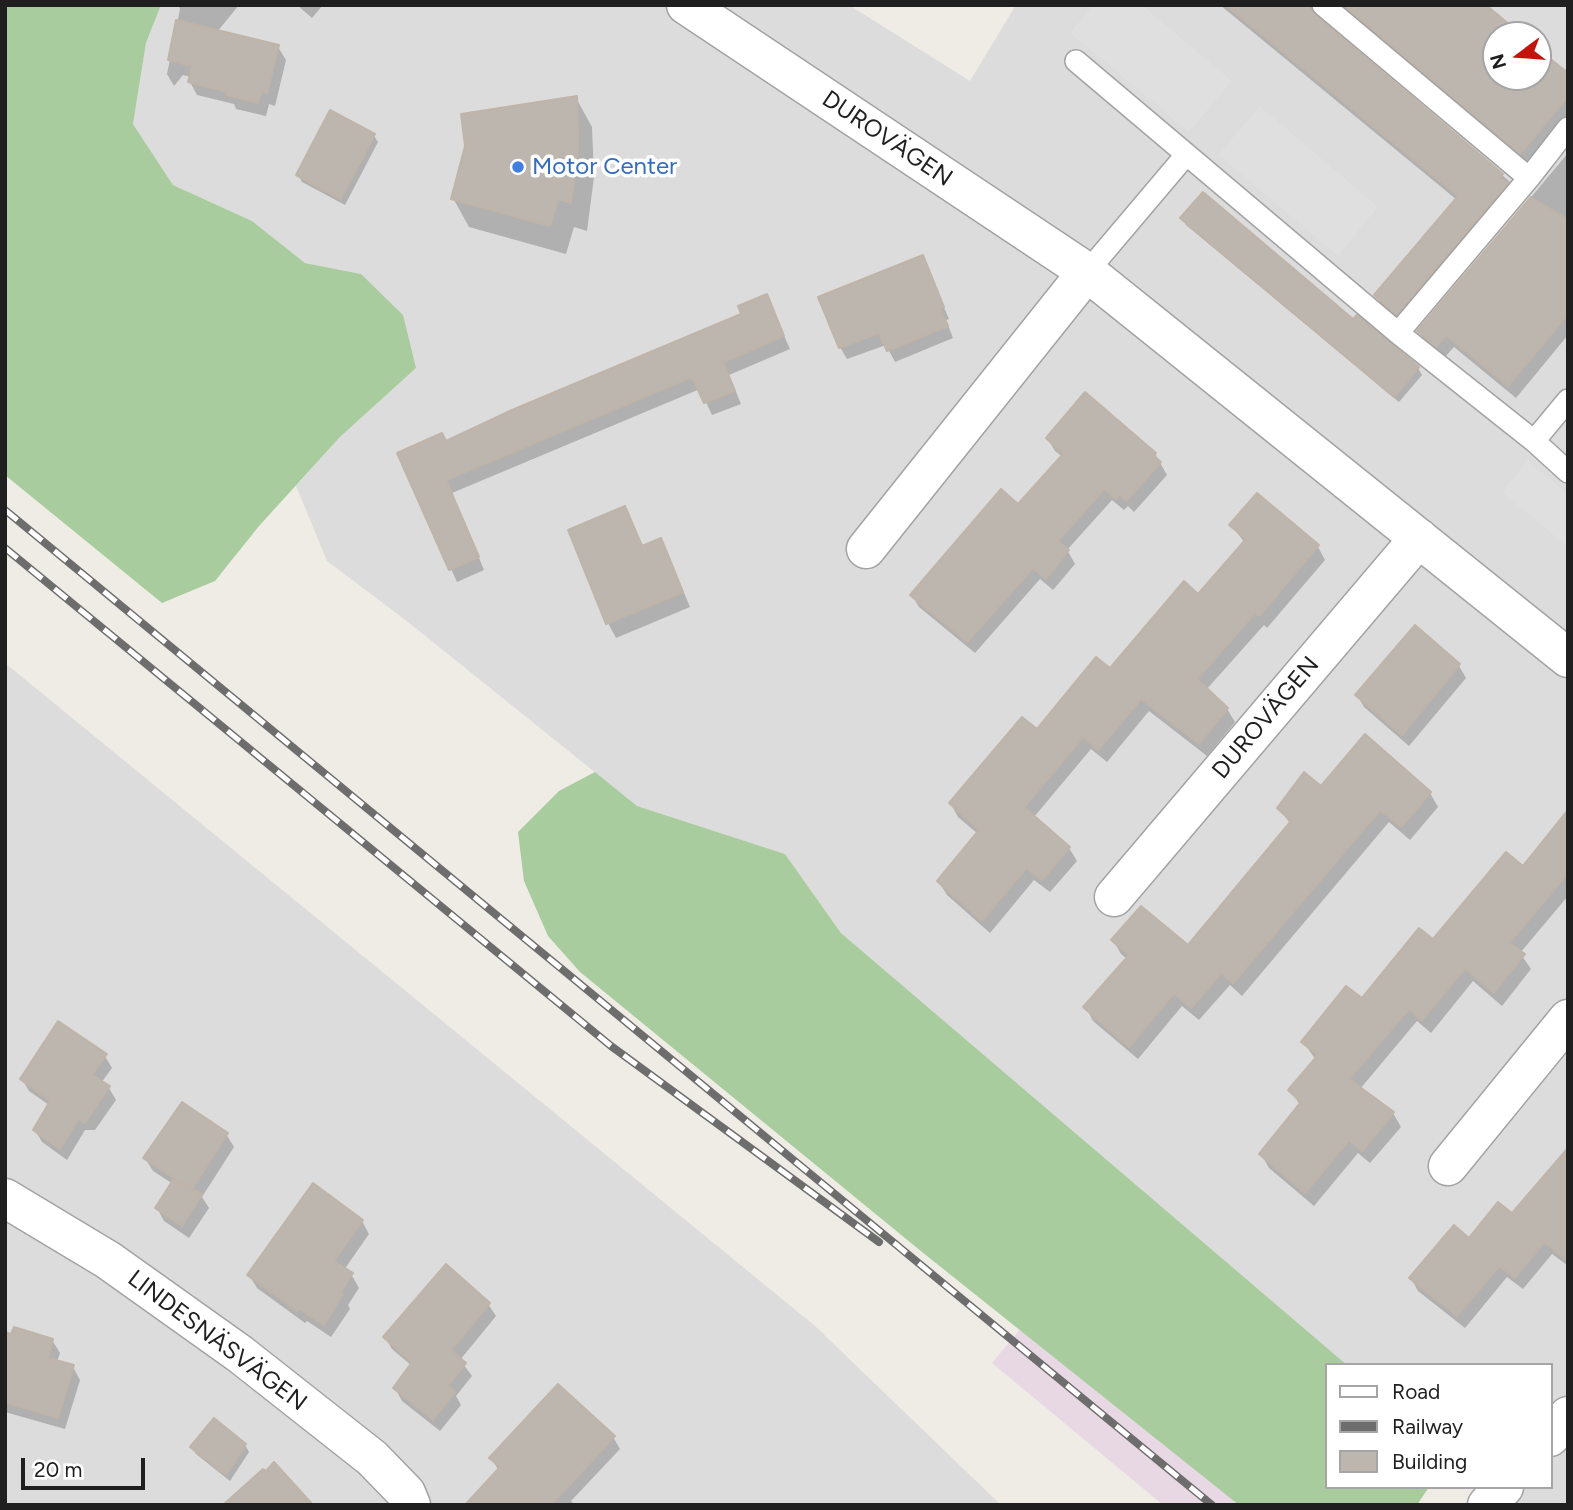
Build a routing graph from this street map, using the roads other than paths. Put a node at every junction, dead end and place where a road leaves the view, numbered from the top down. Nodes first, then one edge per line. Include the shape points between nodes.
1 (686, 5) edge
2 (1323, 5) edge
3 (1076, 61) dead end
4 (1568, 128) edge
5 (1186, 155) junction
6 (1529, 178) junction
7 (1087, 272) junction
8 (1398, 333) junction
9 (1568, 400) edge
10 (1534, 441) junction
11 (1568, 471) edge
12 (1419, 538) junction
13 (866, 549) dead end
14 (1568, 658) edge
15 (1114, 897) dead end
16 (1568, 1019) edge
17 (1448, 1166) dead end
18 (5, 1198) edge
19 (1568, 1416) edge
20 (1552, 1435) edge
21 (1501, 1489) edge
22 (411, 1505) edge
23 (1487, 1505) edge

1 - 7 street, DUROVÄGEN
2 - 6 lane
3 - 5 lane
4 - 6 lane
5 - 7 lane
5 - 8 lane
6 - 8 lane
7 - 12 street, DUROVÄGEN
7 - 13 street
8 - 10 lane
9 - 10 lane
10 - 11 lane
12 - 14 street, DUROVÄGEN
12 - 15 street, DUROVÄGEN
16 - 17 street
18 - 22 street, LINDESNÄSVÄGEN via 108,1260 240,1354 372,1458 406,1493
19 - 20 street
21 - 23 street

